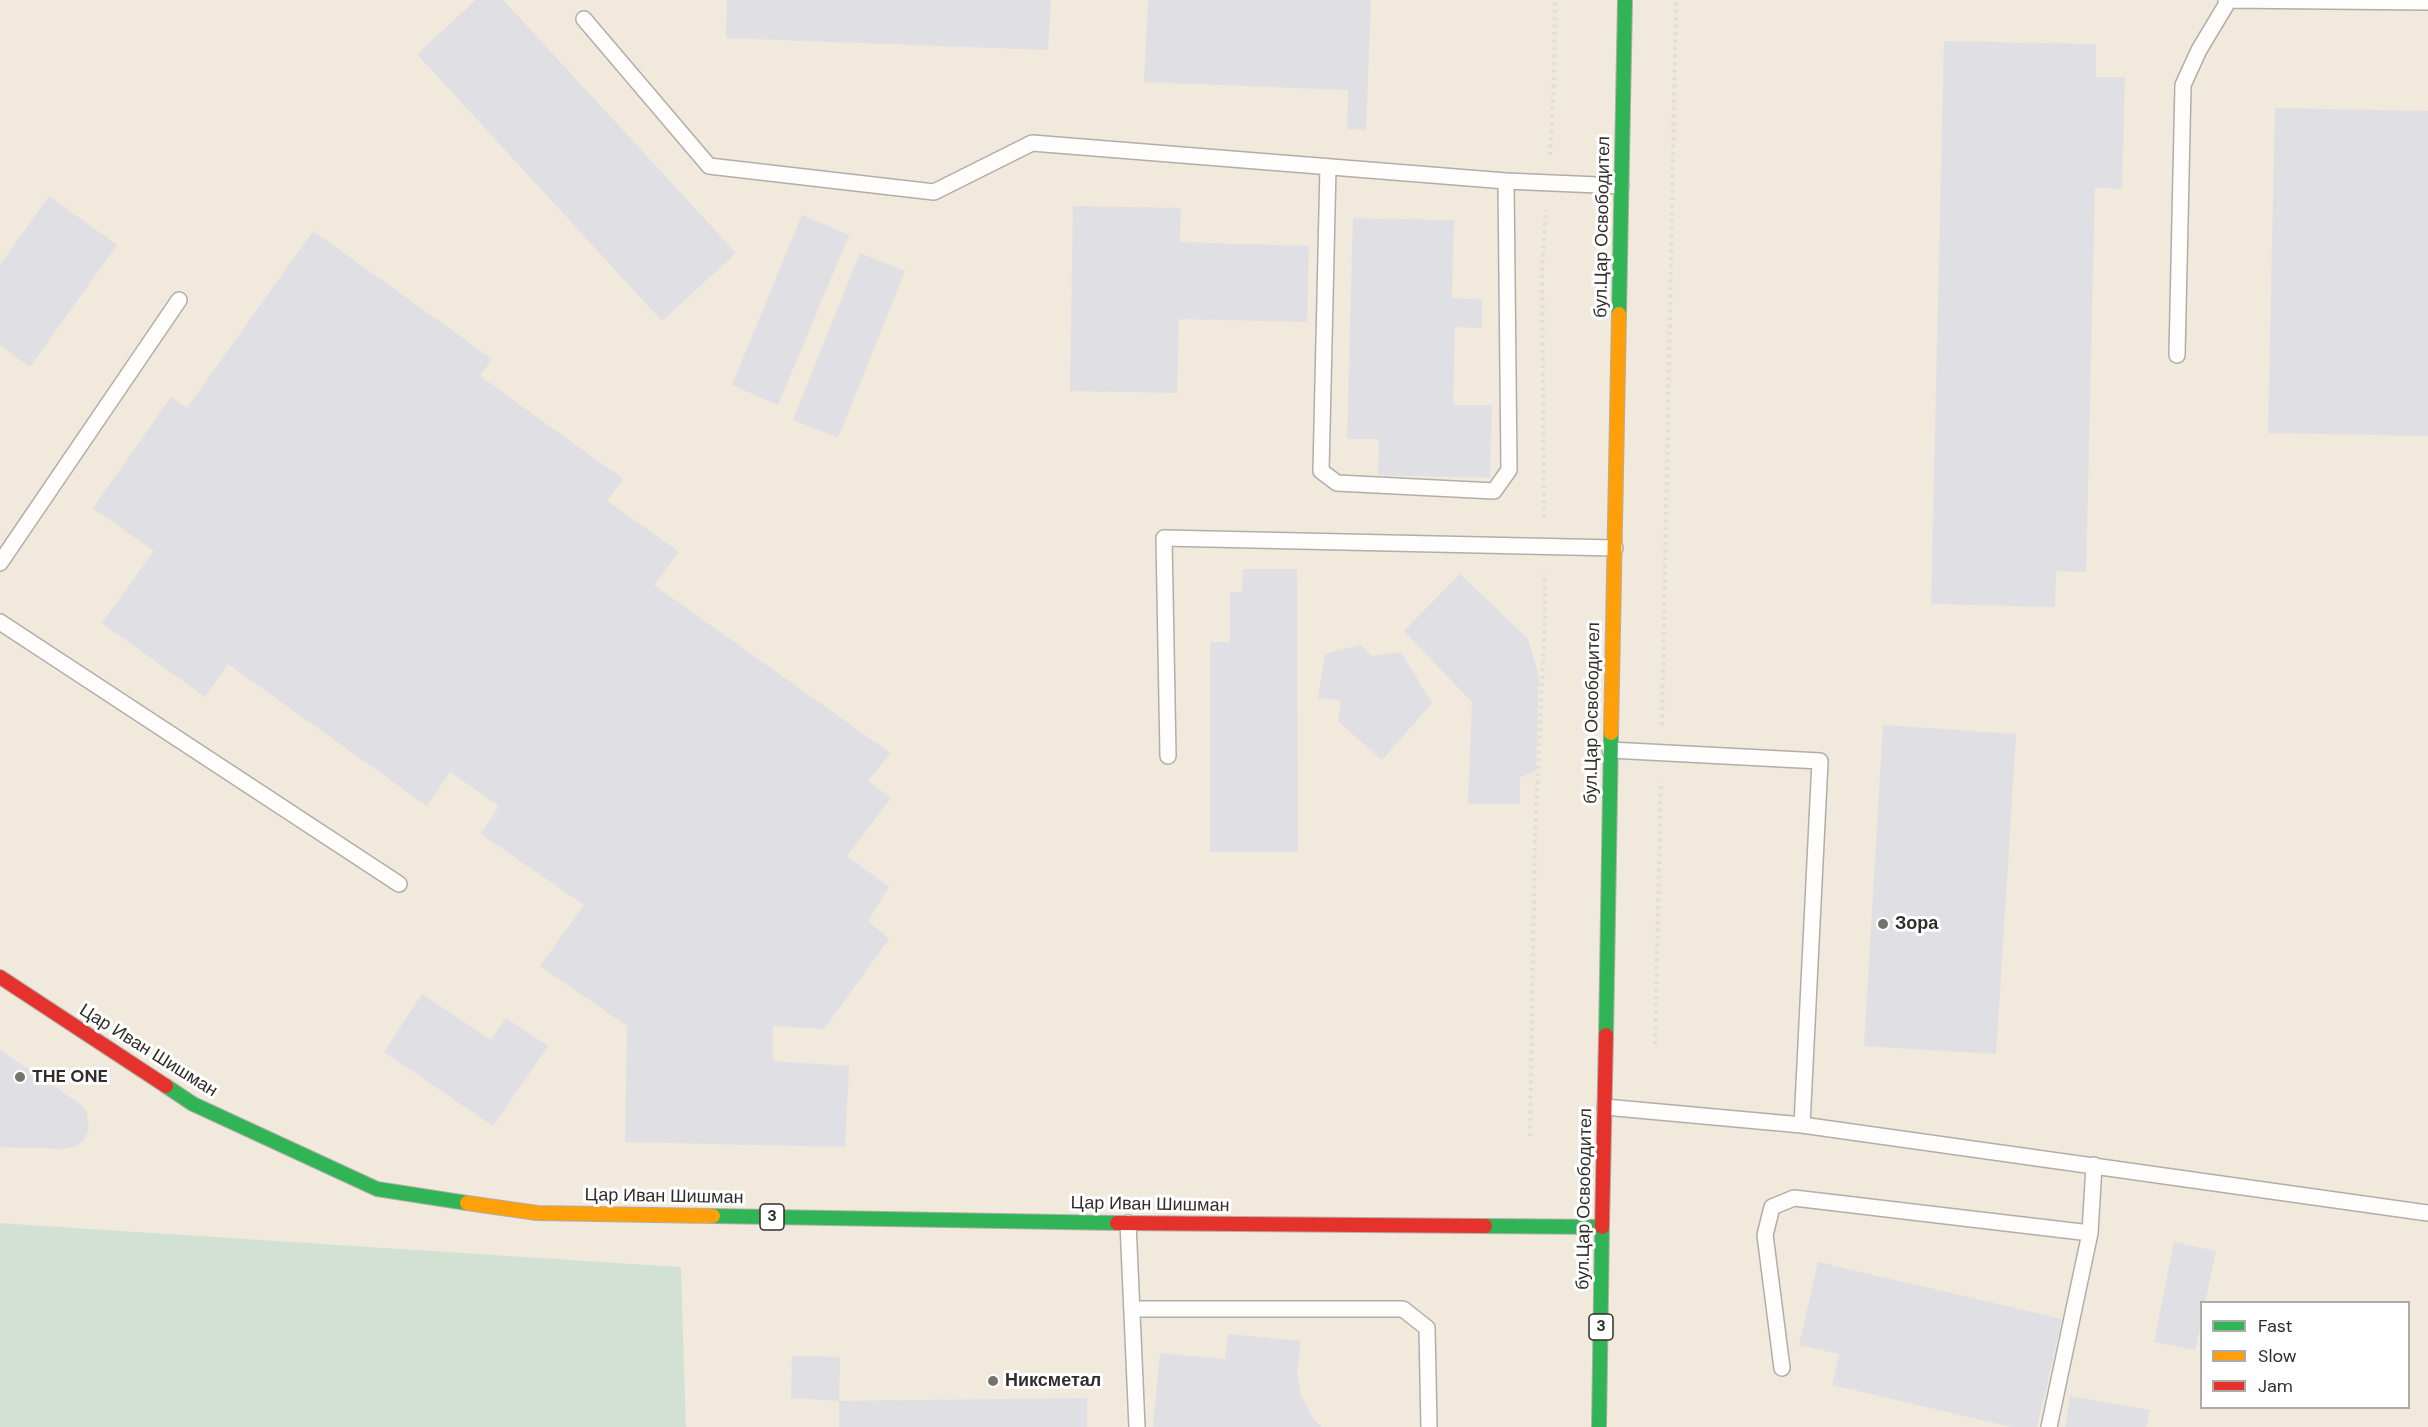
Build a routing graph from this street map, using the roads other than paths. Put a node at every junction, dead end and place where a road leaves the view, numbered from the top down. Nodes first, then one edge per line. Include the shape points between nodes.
1 (1625, 0) edge
2 (2228, 0) edge
3 (2428, 2) edge
4 (584, 19) dead end
5 (1328, 167) junction
6 (1506, 181) junction
7 (1621, 186) junction
8 (179, 300) dead end
9 (2177, 355) dead end
10 (1615, 548) junction
11 (0, 563) edge
12 (0, 622) edge
13 (1610, 750) junction
14 (1168, 756) dead end
15 (399, 884) dead end
16 (0, 977) edge
17 (1605, 1107) junction
18 (1802, 1125) junction
19 (2094, 1165) junction
20 (2428, 1213) edge
21 (1128, 1223) junction
22 (1602, 1227) junction
23 (2090, 1233) junction
24 (1131, 1309) junction
25 (1782, 1368) dead end
26 (1137, 1427) edge
27 (1430, 1427) edge
28 (1599, 1427) edge
29 (2049, 1427) edge

1 - 7 main road, бул.Цар Освободител
2 - 3 lane
2 - 9 lane via 2183,85
4 - 5 lane via 709,166 934,192 1032,143
5 - 6 lane
5 - 6 lane via 1321,471 1337,483 1494,492 1509,470
6 - 7 lane
7 - 10 main road, бул.Цар Освободител
8 - 11 lane
10 - 13 main road, бул.Цар Освободител
10 - 14 lane via 1164,538
12 - 15 lane
13 - 17 main road, бул.Цар Освободител
13 - 18 lane via 1820,761
16 - 21 main road, Цар Иван Шишман / 3 via 193,1104 377,1189 537,1213
17 - 18 lane
17 - 22 main road, бул.Цар Освободител
18 - 19 lane
19 - 20 lane
19 - 23 lane
21 - 22 main road, Цар Иван Шишман / 3
21 - 24 lane
22 - 28 main road, бул.Цар Освободител / 3
23 - 25 lane via 1794,1198 1772,1208 1765,1235
23 - 29 lane
24 - 26 lane
24 - 27 lane via 1403,1309 1427,1328

